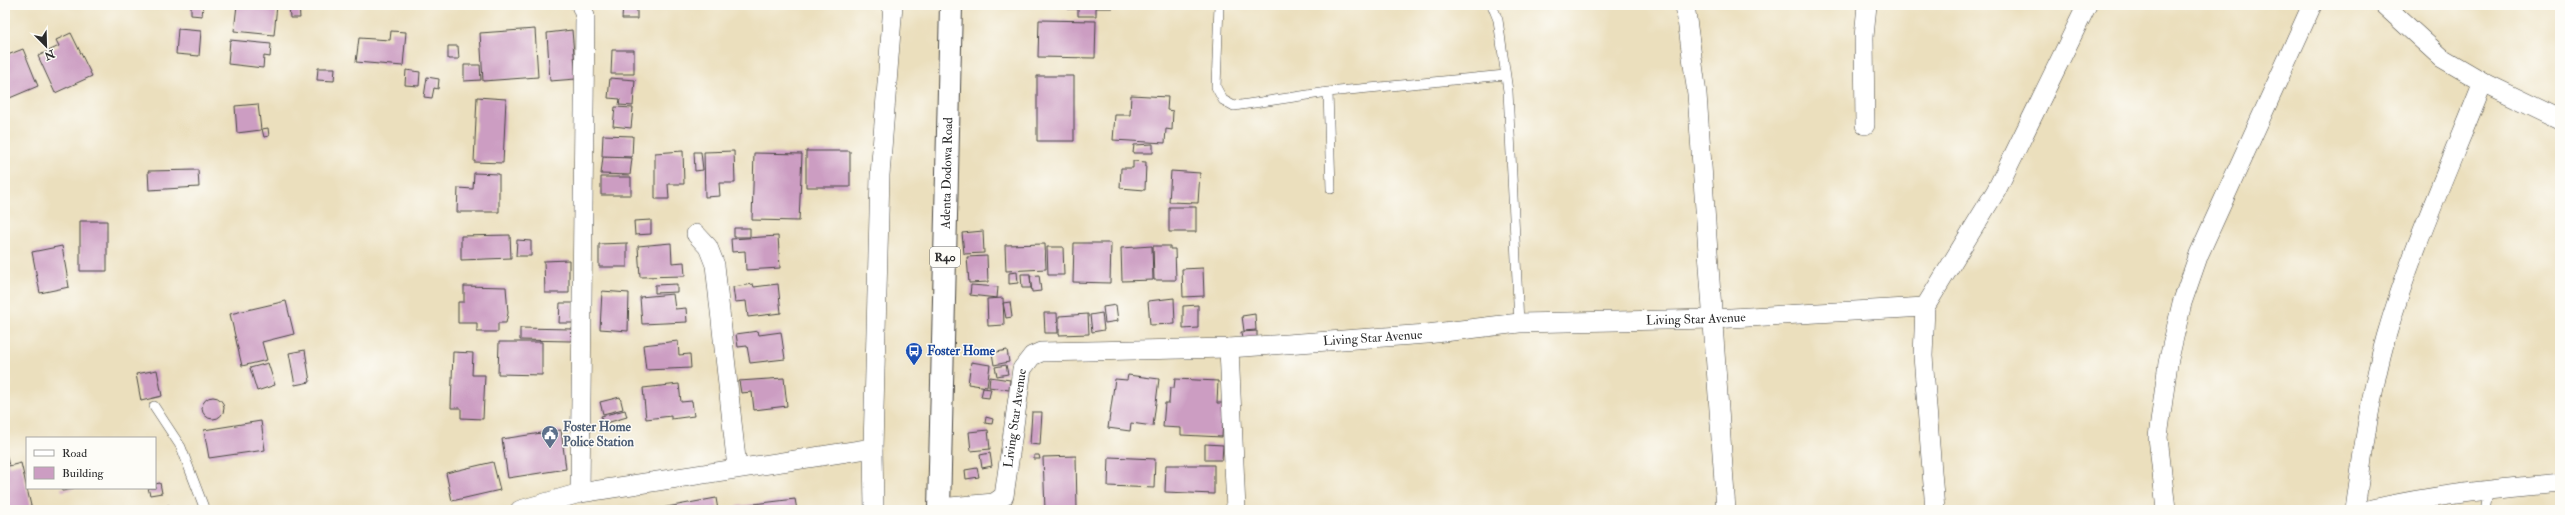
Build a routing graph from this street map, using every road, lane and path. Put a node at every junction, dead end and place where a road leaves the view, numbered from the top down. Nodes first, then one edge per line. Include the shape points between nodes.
1 (581, 5) edge
2 (893, 5) edge
3 (951, 5) edge
4 (1219, 5) edge
5 (1492, 5) edge
6 (1685, 5) edge
7 (1867, 5) edge
8 (2087, 5) edge
9 (2312, 5) edge
10 (2384, 5) edge
11 (1505, 75) junction
12 (2483, 82) junction
13 (1328, 92) junction
14 (2560, 119) edge
15 (1864, 125) dead end
16 (1331, 189) dead end
17 (696, 234) dead end
18 (1925, 306) junction
19 (1713, 319) junction
20 (1519, 323) junction
21 (1229, 348) junction
22 (154, 406) dead end
23 (873, 448) junction
24 (736, 468) junction
25 (2560, 483) edge
26 (2489, 489) junction
27 (580, 493) junction
28 (939, 509) edge
29 (205, 510) edge
30 (520, 510) edge
31 (874, 510) edge
32 (1236, 510) edge
33 (1726, 510) edge
34 (1935, 510) edge
35 (2166, 510) edge
36 (2355, 510) edge
37 (2368, 510) edge
38 (2485, 510) edge

1 - 27 street via 584,16
2 - 23 street via 880,175
3 - 28 main road, Adenta Dodowa Road / R40
4 - 13 lane via 1216,87 1223,100 1234,106
5 - 11 lane via 1498,20
6 - 19 street via 1697,94
7 - 15 street via 1864,37
8 - 18 street via 1996,191
9 - 35 street via 2199,254 2182,303 2168,363 2158,437
10 - 12 street via 2442,58
11 - 13 lane
11 - 20 lane via 1508,92
12 - 14 street
12 - 36 street via 2404,279 2386,338 2368,409
13 - 16 lane
17 - 24 street via 708,247 715,265
18 - 19 street, Living Star Avenue
18 - 34 street via 1922,356
19 - 20 street, Living Star Avenue
19 - 33 street
20 - 21 street, Living Star Avenue via 1427,334
21 - 28 street, Living Star Avenue via 1041,352 1032,356 1022,370 1004,496 994,502
21 - 32 street
22 - 29 lane via 182,447
23 - 24 street
23 - 31 street
24 - 27 street
25 - 26 street
26 - 37 street via 2404,501
26 - 38 lane
27 - 30 street

